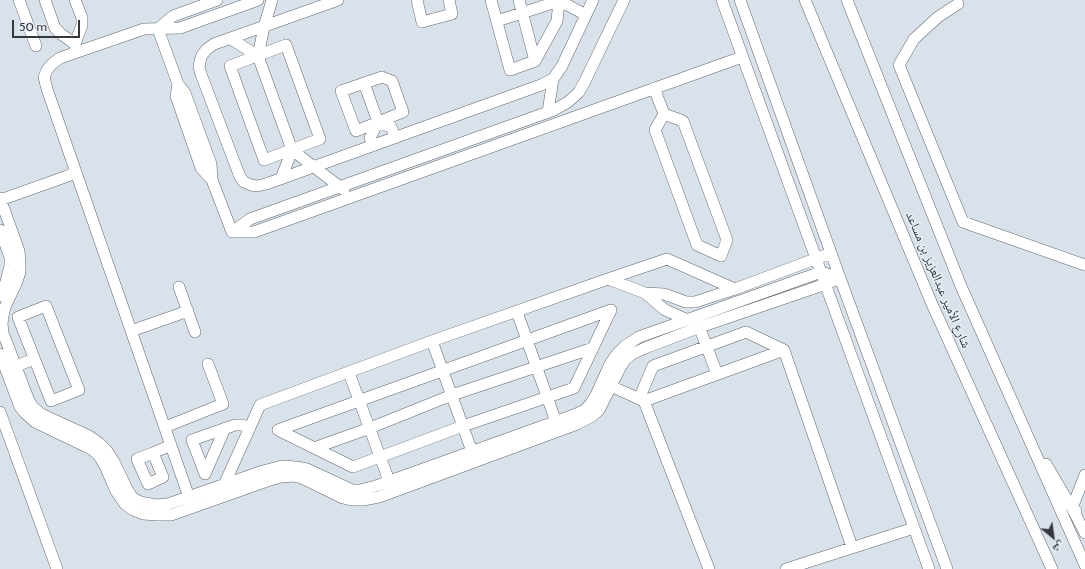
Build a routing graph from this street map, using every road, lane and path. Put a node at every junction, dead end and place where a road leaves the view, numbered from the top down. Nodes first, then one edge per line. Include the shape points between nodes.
1 (19, 0) edge
2 (45, 0) edge
3 (75, 0) edge
4 (217, 0) edge
5 (221, 0) edge
6 (258, 0) edge
7 (272, 0) edge
8 (338, 0) edge
9 (417, 0) edge
10 (449, 0) edge
11 (491, 0) edge
12 (519, 0) edge
13 (559, 0) edge
14 (592, 0) edge
15 (624, 0) edge
16 (722, 0) edge
17 (740, 0) edge
18 (805, 0) edge
19 (848, 1) edge
20 (958, 4) dead end
21 (226, 12) junction
22 (522, 12) junction
23 (586, 15) junction
24 (497, 21) junction
25 (264, 26) junction
26 (158, 29) junction
27 (231, 39) junction
28 (36, 46) dead end
29 (76, 48) junction
30 (258, 56) junction
31 (742, 56) junction
32 (535, 61) junction
33 (553, 79) junction
34 (364, 83) junction
35 (654, 88) junction
36 (548, 112) junction
37 (664, 114) junction
38 (536, 116) junction
39 (378, 122) junction
40 (541, 129) junction
41 (486, 134) junction
42 (395, 138) junction
43 (374, 145) junction
44 (452, 147) junction
45 (491, 147) junction
46 (292, 150) junction
47 (457, 159) junction
48 (314, 167) junction
49 (76, 174) junction
50 (281, 179) junction
51 (340, 187) junction
52 (352, 196) junction
53 (0, 199) edge
54 (295, 203) junction
55 (300, 215) junction
56 (0, 230) edge
57 (232, 232) junction
58 (831, 253) junction
59 (816, 258) junction
60 (1085, 264) edge
61 (821, 272) junction
62 (840, 278) junction
63 (608, 279) junction
64 (826, 284) junction
65 (179, 287) dead end
66 (735, 289) junction
67 (644, 293) junction
68 (0, 296) edge
69 (188, 311) junction
70 (517, 312) junction
71 (694, 321) junction
72 (131, 331) junction
73 (195, 332) dead end
74 (527, 340) junction
75 (432, 341) junction
76 (707, 347) junction
77 (593, 348) junction
78 (784, 350) junction
79 (0, 354) edge
80 (34, 359) junction
81 (208, 364) dead end
82 (536, 367) junction
83 (11, 368) junction
84 (443, 370) junction
85 (349, 372) junction
86 (717, 374) junction
87 (606, 384) junction
88 (452, 395) junction
89 (548, 397) junction
90 (359, 400) junction
91 (642, 400) junction
92 (0, 412) edge
93 (1018, 415) junction
94 (556, 422) junction
95 (165, 426) junction
96 (463, 426) junction
97 (225, 428) dead end
98 (250, 428) junction
99 (370, 428) junction
100 (171, 445) junction
101 (314, 448) junction
102 (153, 453) dead end
103 (380, 457) junction
104 (474, 457) junction
105 (1085, 475) edge
106 (389, 481) junction
107 (224, 485) junction
108 (393, 492) junction
109 (191, 502) junction
110 (1072, 508) junction
111 (1085, 519) edge
112 (914, 528) junction
113 (1085, 533) edge
114 (852, 547) junction
115 (1085, 566) edge
116 (57, 569) edge
117 (709, 569) edge
118 (786, 569) edge
119 (929, 569) edge
120 (947, 569) edge
121 (1052, 569) edge

1 - 28 street
2 - 29 street via 55,28
3 - 29 street via 82,18
4 - 26 street via 173,16
5 - 21 street
6 - 21 street
7 - 25 street
8 - 25 street
9 - 10 street via 422,22 452,14
11 - 24 street
12 - 22 street
13 - 22 street
13 - 23 street
13 - 32 street via 557,21
14 - 23 street
15 - 36 street via 579,92 568,102
16 - 31 street
17 - 58 street
18 - 121 street, شارع الأمير عبدالعزيز بن مساعد via 932,304
19 - 93 street, شارع الأمير عبدالعزيز بن مساعد via 961,286
20 - 60 street via 914,39 899,65 963,222
21 - 26 street via 180,28
22 - 24 street
22 - 32 street
23 - 33 street via 562,66
24 - 32 street via 510,70
25 - 27 street
25 - 30 street
26 - 29 street via 144,29
26 - 57 street via 211,164 212,180
27 - 30 street
27 - 50 street via 207,49 200,61 201,74 240,177 244,182 257,186
29 - 49 street via 52,64 44,77
30 - 46 street
30 - 46 street via 286,46 289,53 320,139
30 - 46 street via 230,66 258,145 264,160
31 - 35 street
31 - 59 street
33 - 36 street
33 - 42 street
34 - 39 street
34 - 39 street via 382,77 392,81 403,112
34 - 39 street via 341,91 356,131
35 - 37 street
35 - 40 street
36 - 38 street
37 - 37 street via 656,130 698,245 722,256 727,240 683,121
38 - 40 street
38 - 41 street
39 - 42 street via 391,127
39 - 43 street via 370,138
40 - 45 street
41 - 44 street
41 - 45 street
42 - 43 street
43 - 48 street
44 - 47 street
44 - 51 street
45 - 47 street
46 - 48 street
46 - 50 street
47 - 52 street
48 - 50 street
48 - 51 street
49 - 53 street
49 - 72 street
51 - 52 street
51 - 54 street
52 - 55 street
53 - 83 street via 20,257 20,272 5,307 2,324
54 - 55 street
54 - 57 street via 250,219
55 - 57 street via 254,232
56 - 68 street via 10,258 8,276
58 - 59 street
58 - 62 street
59 - 61 street
59 - 66 street
61 - 62 street
61 - 64 street
61 - 71 street
62 - 64 street
62 - 120 street
63 - 66 street via 667,259
63 - 67 street
63 - 70 street
64 - 71 street
64 - 112 street
65 - 69 street
66 - 67 street via 695,302 686,302 664,294
67 - 71 street via 665,310
69 - 72 street
69 - 73 street
70 - 74 street
70 - 75 street
71 - 76 street
71 - 87 street via 632,354
72 - 95 street
74 - 77 street via 611,310
74 - 82 street
74 - 84 street
75 - 84 street
75 - 85 street
76 - 78 street via 746,332
76 - 86 street
76 - 91 street via 653,366
77 - 82 street
77 - 89 street via 574,388
78 - 86 street
78 - 114 street
79 - 83 street
80 - 80 street via 51,401 79,390 46,306 18,317
80 - 83 street
81 - 95 street via 223,404
82 - 88 street
82 - 89 street
83 - 109 street via 20,407 35,422 83,444 100,457 124,504 143,514 171,515
84 - 88 street
84 - 90 street
85 - 90 street
85 - 98 street via 260,405
86 - 91 street
87 - 91 street
87 - 94 street via 585,410
87 - 104 street via 599,410 591,417 577,424
88 - 96 street
88 - 99 street
89 - 94 street
89 - 96 street
90 - 99 street
90 - 101 street via 278,430
91 - 117 street
92 - 116 street
93 - 110 street
93 - 115 street, شارع الأمير عبدالعزيز بن مساعد
94 - 104 street
95 - 100 street
96 - 103 street
96 - 104 street
97 - 98 street via 242,425
98 - 107 street
99 - 101 street
99 - 103 street
100 - 102 street
100 - 109 street
101 - 103 street via 353,467
103 - 106 street
104 - 106 street
104 - 108 street
105 - 110 street
106 - 107 street via 352,490 307,470 282,466
106 - 108 street
107 - 109 street
108 - 109 street via 379,497 352,500 293,476
110 - 111 street
110 - 113 street
112 - 114 street
112 - 119 street
114 - 118 street

